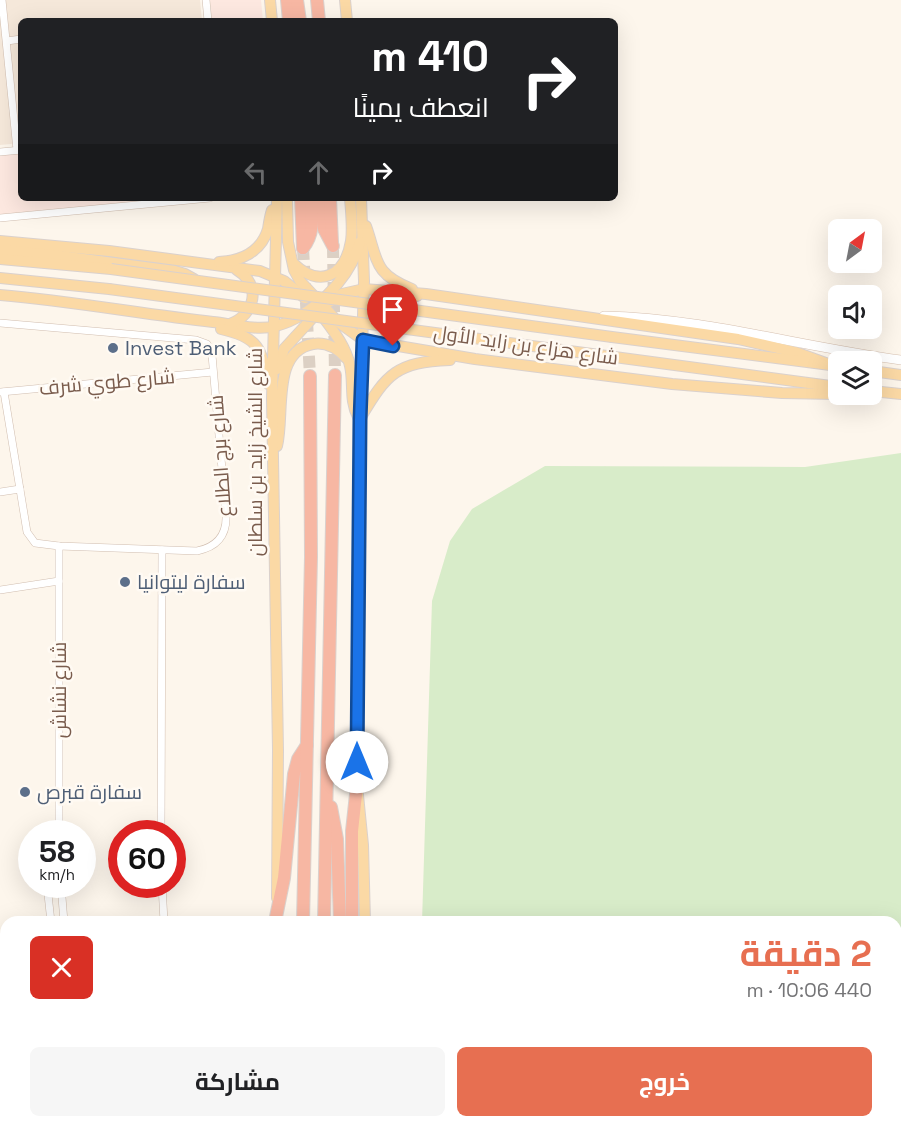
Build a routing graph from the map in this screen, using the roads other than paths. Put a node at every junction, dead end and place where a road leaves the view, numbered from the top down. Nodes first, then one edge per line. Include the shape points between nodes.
1 (3, 0) edge
2 (206, 0) edge
3 (270, 0) edge
4 (287, 0) edge
5 (297, 0) edge
6 (305, 0) edge
7 (317, 0) edge
8 (345, 0) edge
9 (208, 18) edge
10 (272, 18) edge
11 (289, 18) edge
12 (300, 18) edge
13 (307, 18) edge
14 (319, 18) edge
15 (346, 18) edge
16 (18, 39) edge
17 (7, 41) junction
18 (18, 141) edge
19 (18, 150) edge
20 (0, 152) edge
21 (178, 201) edge
22 (276, 201) edge
23 (277, 201) edge
24 (287, 201) edge
25 (301, 201) edge
26 (311, 201) edge
27 (321, 201) edge
28 (330, 201) edge
29 (350, 201) edge
30 (361, 201) edge
31 (363, 217) junction
32 (0, 218) edge
33 (0, 232) edge
34 (6, 241) edge
35 (0, 250) edge
36 (0, 259) edge
37 (291, 261) junction
38 (194, 262) junction
39 (111, 266) junction
40 (236, 269) junction
41 (275, 276) junction
42 (0, 278) edge
43 (364, 289) junction
44 (426, 294) junction
45 (0, 295) edge
46 (319, 306) junction
47 (589, 316) junction
48 (171, 317) junction
49 (0, 323) edge
50 (229, 324) junction
51 (274, 327) junction
52 (363, 340) junction
53 (393, 346) junction
54 (475, 359) junction
55 (901, 360) edge
56 (828, 364) edge
57 (828, 365) edge
58 (351, 366) junction
59 (213, 372) junction
60 (882, 372) edge
61 (335, 375) tunnel mouth
62 (901, 375) edge
63 (310, 376) tunnel mouth
64 (828, 386) edge
65 (2, 392) edge
66 (882, 392) edge
67 (828, 394) edge
68 (901, 394) edge
69 (272, 399) junction
70 (360, 420) junction
71 (273, 457) junction
72 (20, 489) junction
73 (0, 492) edge
74 (59, 546) junction
75 (162, 550) junction
76 (59, 580) junction
77 (0, 590) edge
78 (307, 744) junction
79 (357, 785) junction
80 (327, 797) junction
81 (59, 820) edge
82 (161, 820) edge
83 (48, 898) edge
84 (62, 898) edge
85 (163, 898) edge
86 (62, 904) junction
87 (49, 905) junction
88 (50, 916) edge
89 (63, 916) edge
90 (164, 916) edge
91 (276, 916) edge
92 (277, 916) edge
93 (303, 916) edge
94 (324, 916) edge
95 (340, 916) edge
96 (352, 916) edge
97 (365, 916) edge

1 - 17 street
2 - 9 street
3 - 10 main road
4 - 11 highway
5 - 12 highway
6 - 13 highway
7 - 14 highway
8 - 15 main road
16 - 17 street
17 - 18 street
19 - 20 street
21 - 32 street
22 - 38 main road via 265,236 252,252 236,260
23 - 41 main road, شارع الشيخ زايد بن سلطان
24 - 37 main road
25 - 26 highway via 303,248 312,229
27 - 28 highway via 325,234 333,246
29 - 37 main road via 350,244 334,273 313,277
30 - 31 main road
31 - 43 main road
31 - 44 main road via 382,271 400,284
31 - 46 main road via 352,264
33 - 34 street
34 - 38 main road
35 - 39 main road
36 - 39 main road, شارع هزاع بن زايد الأول
37 - 46 main road
38 - 40 main road
39 - 57 main road, شارع هزاع بن زايد الأول, bridge
40 - 41 main road
40 - 50 main road via 249,281 253,299 245,315
41 - 46 main road
41 - 51 main road, شارع الشيخ زايد بن سلطان
42 - 64 main road, شارع هزاع بن زايد الأول, bridge via 109,289
43 - 44 main road
43 - 46 main road via 342,294
43 - 52 main road
44 - 47 main road
44 - 53 main road via 404,300 391,310 386,331
45 - 48 main road
46 - 51 main road
46 - 52 main road
46 - 58 main road
46 - 69 main road via 281,355
47 - 55 street via 712,327
47 - 56 main road via 738,339
48 - 50 main road
48 - 69 main road via 234,332 252,341 261,354
49 - 59 street, شارع برج الطلاع via 202,341 210,349
50 - 51 main road
51 - 69 main road, شارع الشيخ زايد بن سلطان
52 - 53 main road
52 - 70 main road
53 - 54 main road
54 - 67 main road via 672,384
54 - 70 main road via 423,361 403,368 380,386
58 - 70 main road via 352,403
58 - 71 main road via 342,353 326,345 309,345 291,356 284,371 280,431
59 - 65 street, شارع طوي شرف
59 - 75 street, شارع برج الطلاع via 226,515 224,532 206,549
60 - 62 main road
61 - 80 highway
63 - 78 highway via 312,557
65 - 72 street, شارع برج الطلاع
66 - 68 main road
69 - 71 main road, شارع الشيخ زايد بن سلطان
70 - 79 main road
71 - 91 main road, شارع الشيخ زايد بن سلطان via 278,750
72 - 73 street
72 - 74 street, شارع برج الطلاع via 31,540 39,545
74 - 75 street, شارع برج الطلاع
74 - 76 street, شارع نشاش
75 - 82 street
76 - 77 street
76 - 81 street, شارع نشاش
78 - 92 highway via 294,774
78 - 93 highway
79 - 96 highway via 352,831
79 - 97 main road
80 - 94 highway
80 - 95 highway via 336,828
83 - 87 street
84 - 86 street
85 - 90 street
86 - 87 street
86 - 89 street
87 - 88 street

